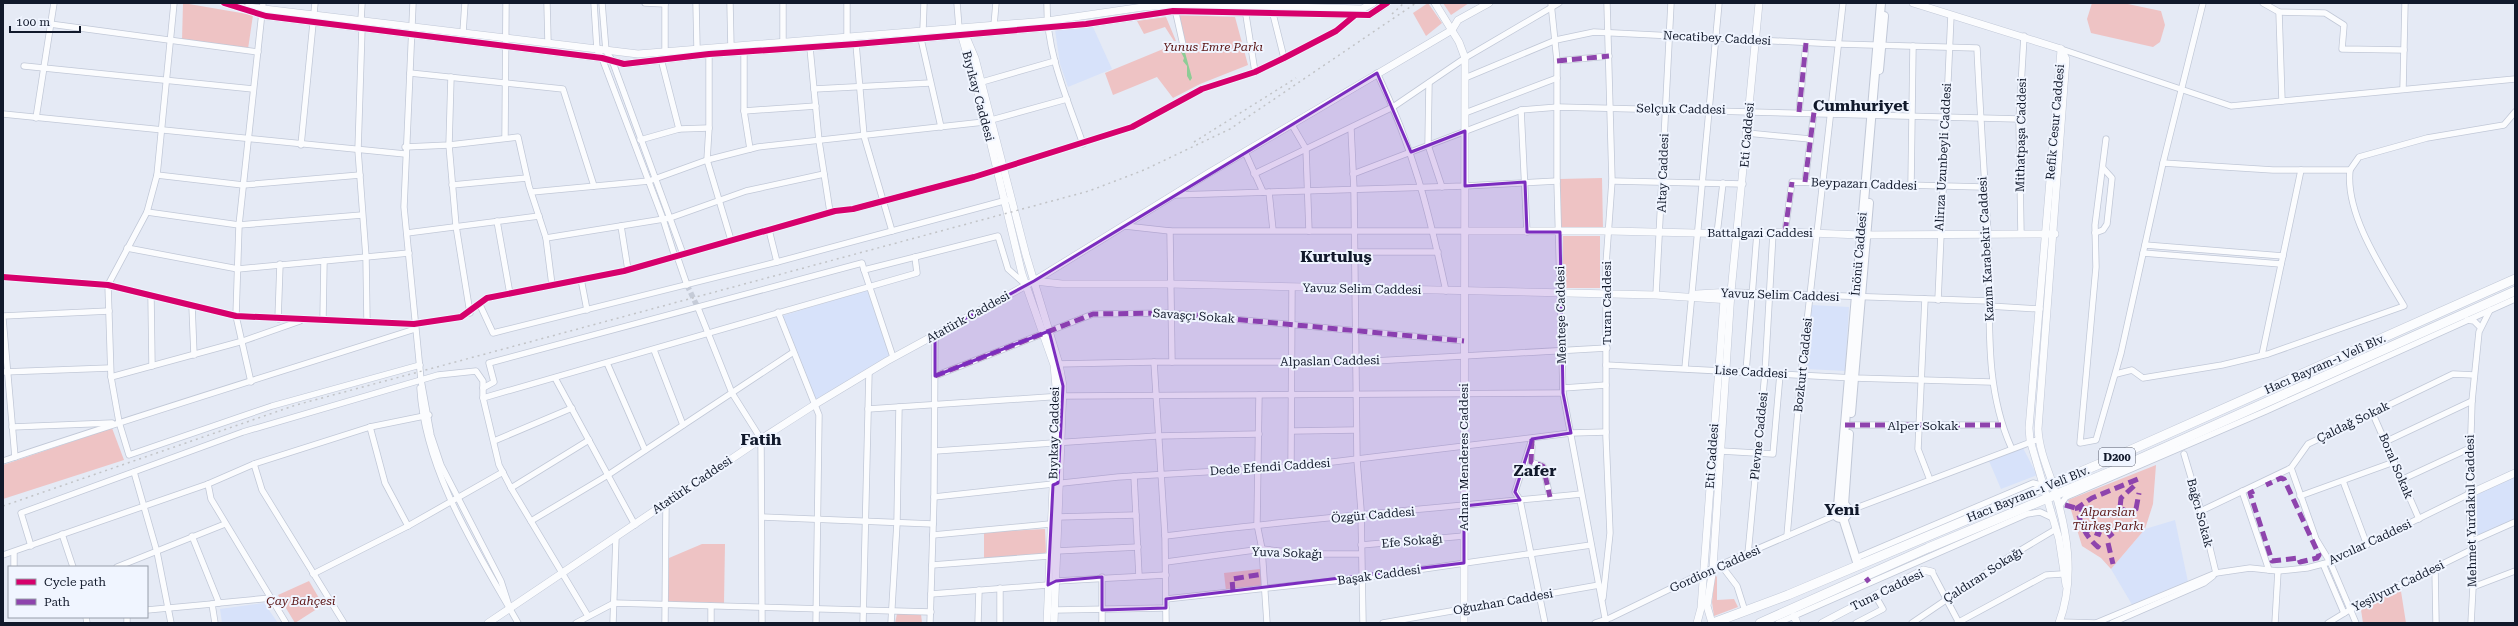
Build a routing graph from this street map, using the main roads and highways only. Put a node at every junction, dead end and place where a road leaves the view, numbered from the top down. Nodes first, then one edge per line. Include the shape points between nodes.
1 (1881, 3) edge
2 (1886, 3) edge
3 (1878, 45) junction
4 (2515, 279) edge
5 (2515, 291) edge
6 (1857, 562) junction
7 (1712, 623) edge
8 (1760, 623) edge

1 - 3 main road, İnönü Caddesi
2 - 3 main road, İnönü Caddesi
3 - 6 main road, İnönü Caddesi via 1842,511
4 - 6 highway, Hacı Bayram-ı Velî Blv. / D200 via 2104,462
5 - 8 highway, Hacı Bayram-ı Velî Blv. / D200 via 1912,559
6 - 7 highway, Hacı Bayram-ı Velî Blv. / D200 via 1745,612

